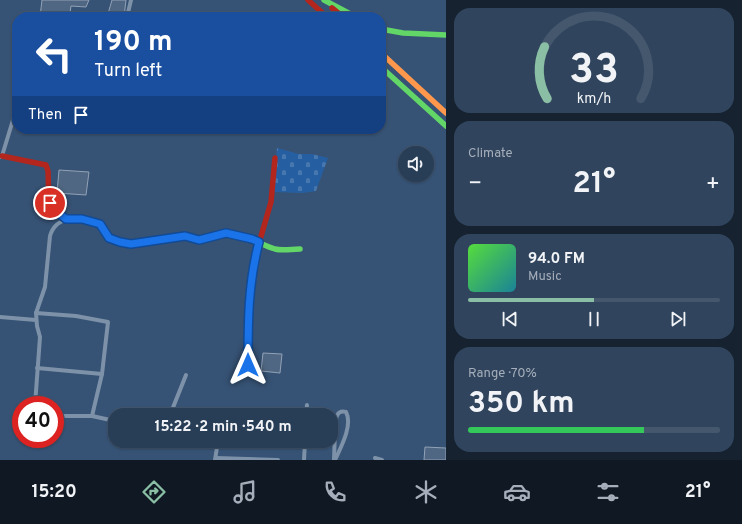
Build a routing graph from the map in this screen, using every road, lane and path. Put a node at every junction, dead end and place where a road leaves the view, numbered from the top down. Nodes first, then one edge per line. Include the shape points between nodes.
1 (131, 0) edge
2 (308, 0) edge
3 (324, 0) edge
4 (128, 12) edge
5 (321, 12) edge
6 (337, 12) edge
7 (347, 12) edge
8 (386, 30) edge
9 (446, 35) edge
10 (386, 58) edge
11 (386, 72) edge
12 (446, 113) edge
13 (12, 122) edge
14 (446, 126) edge
15 (1, 156) edge
16 (275, 158) dead end
17 (66, 219) junction
18 (259, 242) junction
19 (300, 250) dead end
20 (36, 313) junction
21 (0, 317) edge
22 (36, 320) junction
23 (248, 365) dead end
24 (37, 368) junction
25 (102, 374) junction
26 (186, 375) dead end
27 (35, 396) edge
28 (307, 405) dead end
29 (173, 408) edge
30 (307, 408) edge
31 (338, 413) edge
32 (64, 416) edge
33 (92, 416) junction
34 (108, 419) edge
35 (217, 448) edge
36 (305, 448) edge
37 (334, 448) edge
38 (375, 458) dead end
39 (215, 459) edge
40 (278, 460) edge
41 (304, 460) edge
42 (335, 460) edge
43 (382, 460) edge

1 - 4 street
2 - 5 main road
3 - 6 main road
3 - 7 main road
8 - 9 main road
10 - 12 main road
11 - 14 main road
13 - 15 street
15 - 17 main road via 46,165 50,203 53,209
16 - 18 main road via 271,202
17 - 18 main road via 82,219 100,224 109,238 126,243 185,236 199,240 226,233
17 - 20 street via 52,229 45,287
18 - 19 main road via 276,249
18 - 23 main road via 249,290
20 - 22 street
20 - 25 street via 108,322
21 - 22 street
22 - 24 street via 40,337
24 - 25 street
24 - 27 street
25 - 33 street
26 - 29 street
28 - 30 street
31 - 42 street via 346,412 349,417 345,439
32 - 33 street
33 - 34 street
35 - 39 street
36 - 41 street
37 - 42 street
38 - 43 street
39 - 40 street

